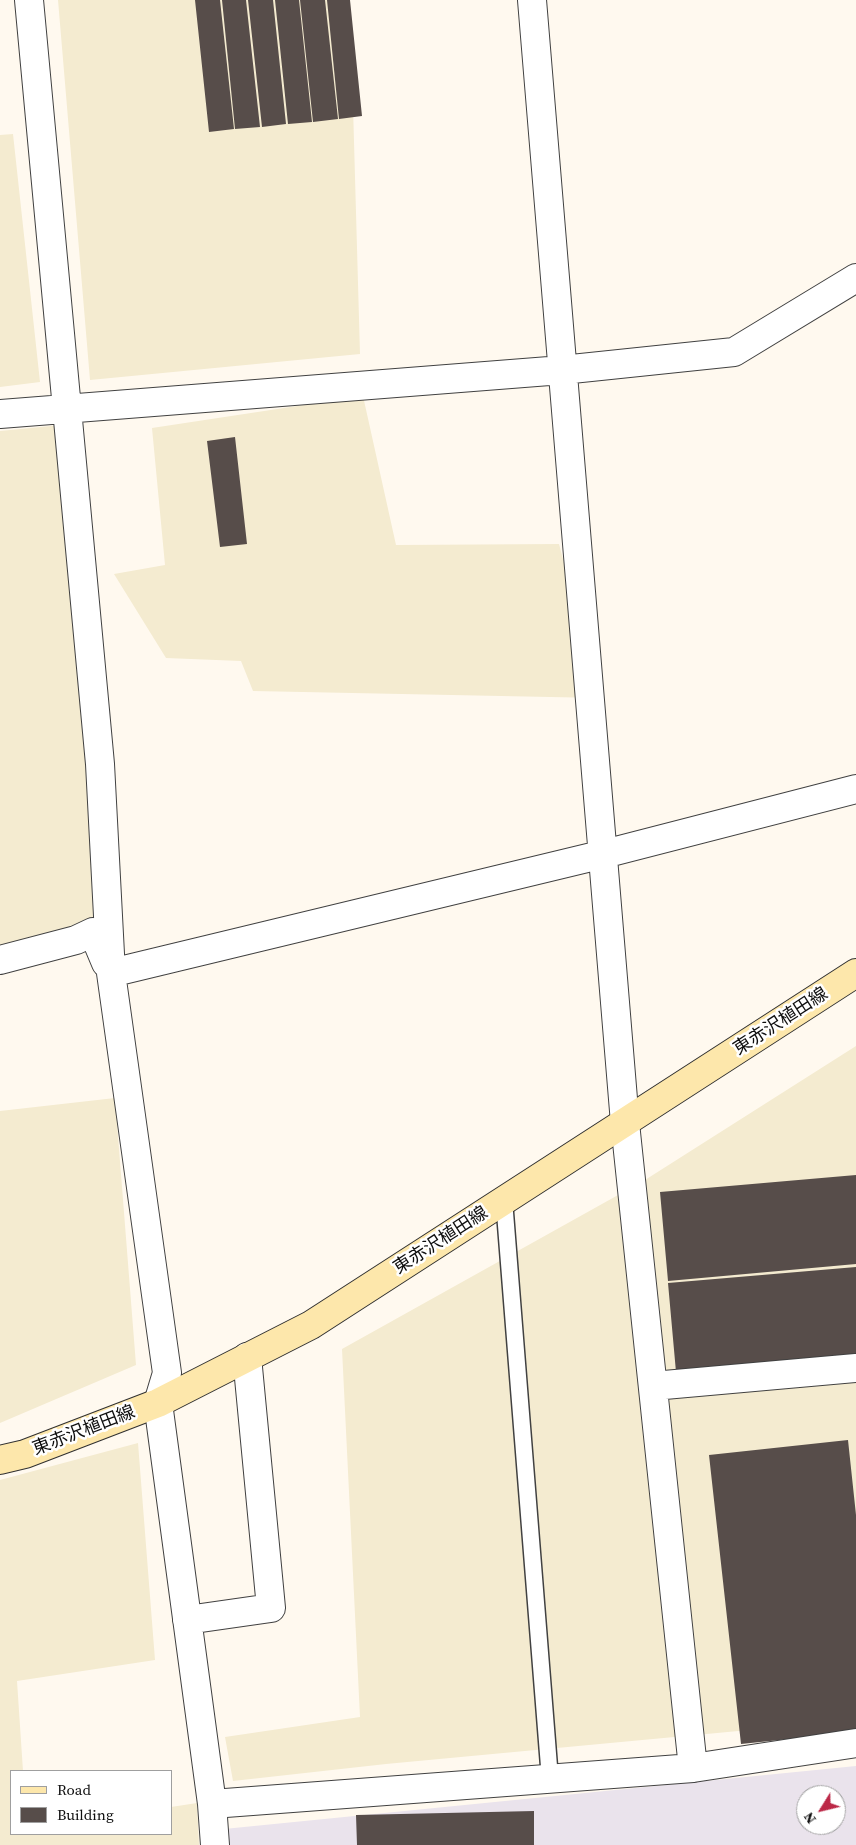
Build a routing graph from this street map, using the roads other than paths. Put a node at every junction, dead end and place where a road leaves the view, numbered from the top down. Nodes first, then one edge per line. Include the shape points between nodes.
1 (29, 0) edge
2 (532, 0) edge
3 (856, 278) edge
4 (562, 370) junction
5 (66, 408) junction
6 (0, 414) edge
7 (856, 790) edge
8 (604, 854) junction
9 (0, 960) edge
10 (111, 973) junction
11 (856, 973) edge
12 (625, 1123) junction
13 (504, 1200) junction
14 (247, 1357) junction
15 (856, 1368) edge
16 (653, 1386) junction
17 (158, 1403) junction
18 (0, 1460) edge
19 (187, 1620) junction
20 (856, 1743) edge
21 (693, 1768) junction
22 (550, 1779) junction
23 (212, 1804) junction
24 (215, 1845) edge

1 - 5 street
2 - 4 street
3 - 4 street via 734,352
4 - 5 street
4 - 8 street
5 - 6 street
5 - 10 street via 100,764
7 - 8 street
8 - 10 street
8 - 12 street
9 - 10 street via 76,940 93,932
10 - 17 street via 166,1373
11 - 12 main road, 東赤沢植田線
12 - 13 main road, 東赤沢植田線
12 - 16 street
13 - 14 main road, 東赤沢植田線 via 311,1325
13 - 22 lane
14 - 17 main road, 東赤沢植田線
14 - 19 street via 271,1608
15 - 16 street
16 - 21 street
17 - 18 main road, 東赤沢植田線 via 25,1454
17 - 19 street
19 - 23 street
20 - 21 street
21 - 22 street
22 - 23 street
23 - 24 street

